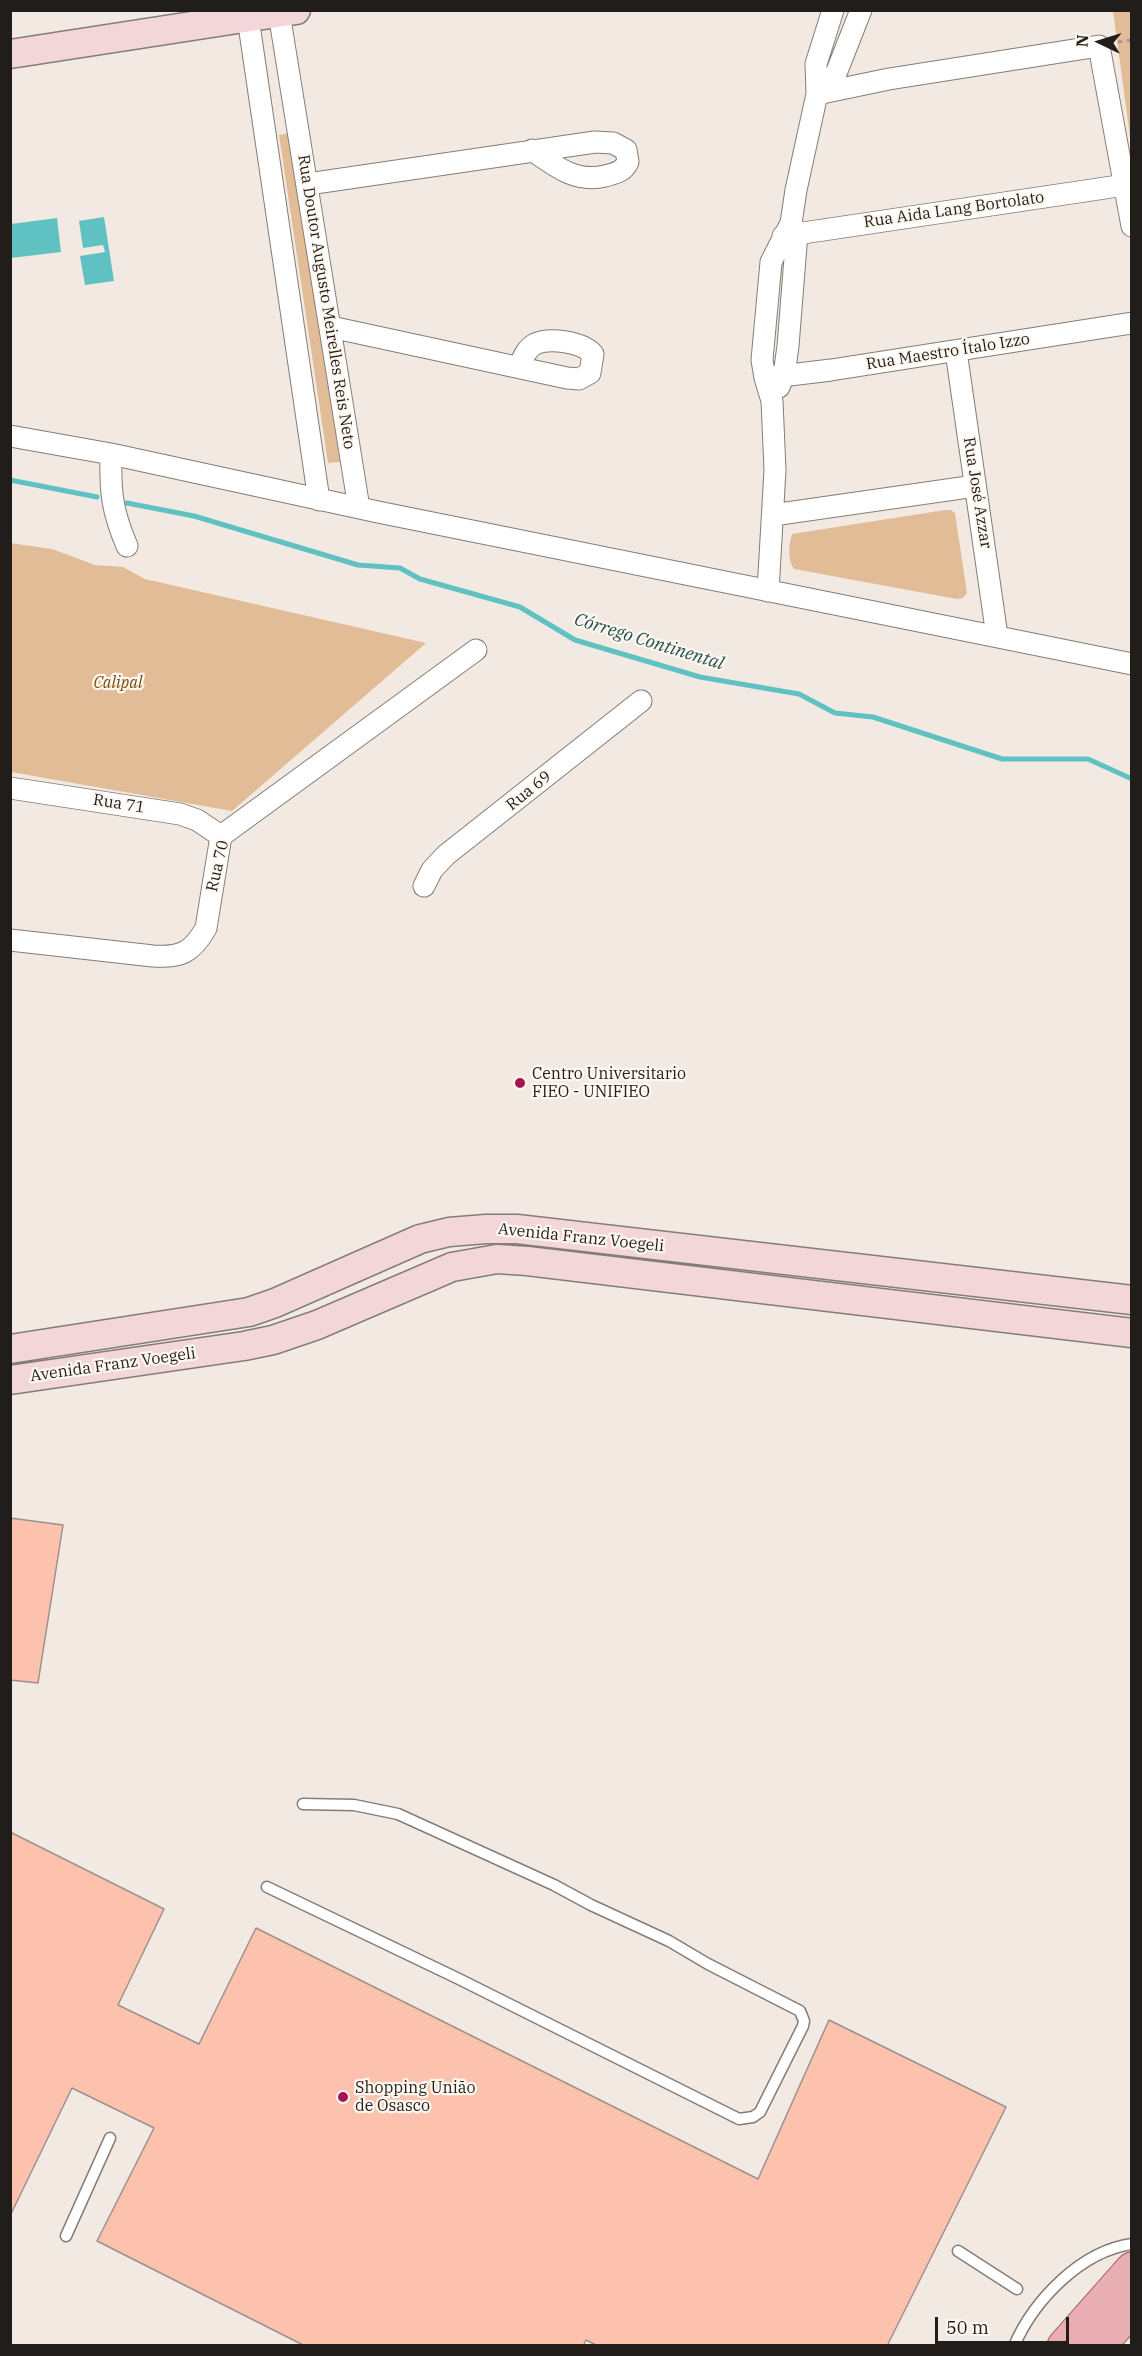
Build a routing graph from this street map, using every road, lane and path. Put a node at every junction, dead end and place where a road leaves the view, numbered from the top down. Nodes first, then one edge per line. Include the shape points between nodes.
1 (833, 10) edge
2 (861, 10) edge
3 (288, 12) edge
4 (240, 16) edge
5 (10, 54) edge
6 (817, 94) junction
7 (293, 95) junction
8 (262, 100) junction
9 (532, 150) dead end
10 (308, 184) junction
11 (1125, 185) junction
12 (1131, 226) edge
13 (790, 230) junction
14 (1131, 323) edge
15 (331, 327) junction
16 (956, 351) junction
17 (519, 367) dead end
18 (775, 376) junction
19 (10, 436) edge
20 (111, 454) junction
21 (975, 486) junction
22 (319, 500) junction
23 (359, 508) junction
24 (773, 515) junction
25 (127, 546) dead end
26 (768, 591) junction
27 (997, 636) junction
28 (476, 650) dead end
29 (1131, 664) edge
30 (641, 701) dead end
31 (10, 788) edge
32 (221, 836) junction
33 (424, 886) dead end
34 (10, 940) edge
35 (446, 1233) junction
36 (406, 1245) junction
37 (440, 1272) junction
38 (1131, 1300) edge
39 (171, 1325) junction
40 (1131, 1333) edge
41 (10, 1349) edge
42 (105, 1366) junction
43 (10, 1380) edge
44 (303, 1804) dead end
45 (267, 1887) dead end
46 (110, 2138) dead end
47 (66, 2236) dead end
48 (1131, 2244) edge
49 (958, 2252) dead end
50 (1131, 2269) edge
51 (1017, 2289) dead end
52 (1131, 2308) edge
53 (1014, 2346) edge
54 (1064, 2346) edge
55 (1099, 2346) edge

1 - 6 street via 816,64
2 - 6 street via 835,76
3 - 4 main road
3 - 7 street, Rua Doutor Augusto Meirelles Reis Neto
4 - 5 main road
4 - 8 street, Rua Doutor Augusto Meirelles Reis Neto
6 - 11 street via 1099,46
6 - 13 street
7 - 8 street
7 - 10 street, Rua Doutor Augusto Meirelles Reis Neto
8 - 22 street, Rua Doutor Augusto Meirelles Reis Neto
9 - 10 street
10 - 15 street, Rua Doutor Augusto Meirelles Reis Neto
11 - 12 street
11 - 13 street, Rua Aida Lang Bortolato
13 - 18 street via 771,262 763,351
14 - 16 street, Rua Maestro Ítalo Izzo
15 - 17 street
15 - 23 street, Rua Doutor Augusto Meirelles Reis Neto
16 - 18 street, Rua Maestro Ítalo Izzo
16 - 21 street, Rua José Azzar
18 - 24 street
19 - 20 street
20 - 22 street
20 - 25 street via 111,495
21 - 24 street
21 - 27 street, Rua José Azzar
22 - 23 street
23 - 26 street
24 - 26 street
26 - 27 street
27 - 29 street
28 - 32 street, Rua 70
30 - 33 street, Rua 69 via 446,855
31 - 32 street, Rua 71 via 180,814
32 - 34 street, Rua 70 via 206,928 200,939 182,954 170,958
35 - 36 main road, Avenida Franz Voegeli
35 - 37 main road
35 - 38 main road, Avenida Franz Voegeli via 517,1229
36 - 37 main road
36 - 39 main road, Avenida Franz Voegeli via 249,1312
37 - 40 main road, Avenida Franz Voegeli via 497,1259 527,1261
37 - 42 main road, Avenida Franz Voegeli via 273,1340
39 - 41 main road, Avenida Franz Voegeli
39 - 42 main road via 125,1340
42 - 43 main road, Avenida Franz Voegeli
44 - 45 lane via 375,1808 408,1818 669,1941 800,2011 803,2026 760,2112 739,2118
46 - 47 lane
48 - 53 lane via 1094,2255 1068,2273 1037,2308
49 - 51 lane
50 - 54 main road
52 - 55 main road

